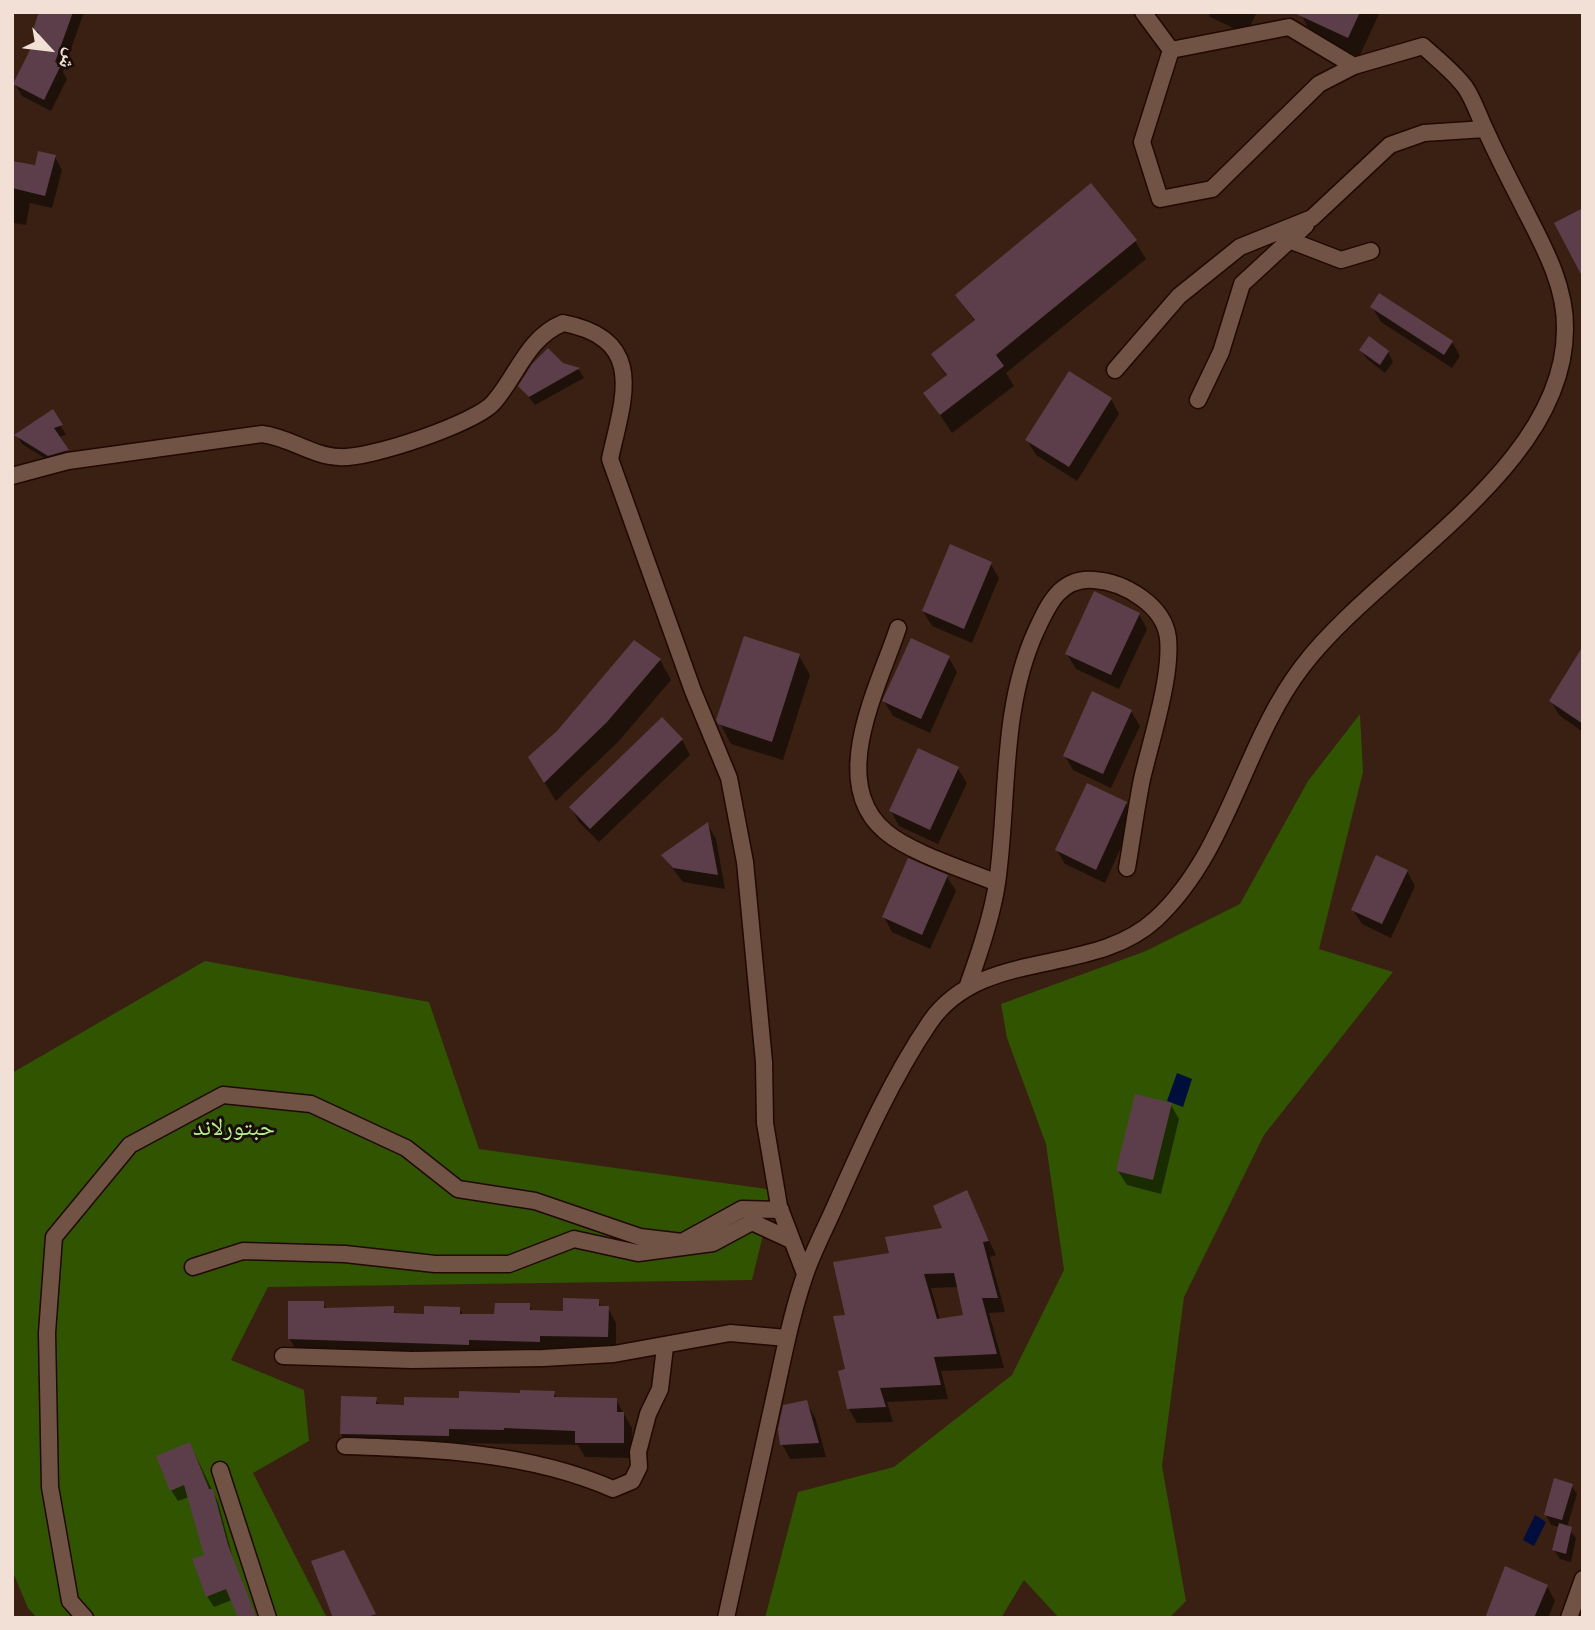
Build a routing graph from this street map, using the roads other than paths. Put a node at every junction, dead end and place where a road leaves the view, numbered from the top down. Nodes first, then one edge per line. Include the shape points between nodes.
1 (1143, 12) edge
2 (1171, 50) junction
3 (1354, 65) junction
4 (1485, 129) junction
5 (1312, 218) junction
6 (1289, 240) junction
7 (1371, 251) dead end
8 (1115, 370) dead end
9 (1198, 400) dead end
10 (12, 475) edge
11 (898, 628) dead end
12 (1127, 868) dead end
13 (997, 883) junction
14 (968, 985) junction
15 (780, 1210) junction
16 (791, 1240) junction
17 (193, 1267) dead end
18 (805, 1274) junction
19 (788, 1338) junction
20 (665, 1347) junction
21 (283, 1356) dead end
22 (345, 1446) dead end
23 (220, 1470) dead end
24 (1583, 1579) edge
25 (85, 1618) edge
26 (268, 1618) edge
27 (726, 1618) edge
28 (1569, 1618) edge

1 - 2 street
2 - 3 street via 1289,27
2 - 3 street via 1142,142 1160,199 1212,189 1319,84
3 - 4 street via 1423,46 1466,88
4 - 5 street via 1424,132 1390,145
4 - 14 street via 1558,281 1566,328 1560,369 1534,425 1515,454 1461,515 1335,626 1301,667 1277,702 1195,871 1156,919 1096,949 1014,968
5 - 6 street
5 - 8 street via 1240,247 1179,296
6 - 7 street via 1341,260
6 - 9 street via 1242,284 1221,352
10 - 15 street via 68,460 262,434 339,457 362,456 481,415 546,330 564,323 596,333 617,352 625,369 626,392 610,459 729,778 746,862 765,1123
11 - 13 street via 861,738 857,781 883,830
12 - 13 street via 1161,701 1168,638 1154,609 1138,596 1110,582 1091,579 1064,585 1034,634 1010,718
13 - 14 street
14 - 18 street via 945,1003 930,1023 864,1140
15 - 16 street
15 - 25 street via 742,1209 682,1242 640,1237 535,1201 458,1189 406,1148 311,1104 223,1095 130,1145 54,1237 47,1333 50,1487 70,1601
16 - 17 street via 752,1222 713,1243 638,1253 574,1239 509,1264 435,1264 345,1254 243,1251
16 - 18 street
18 - 19 street
19 - 20 street via 730,1333
19 - 27 street
20 - 21 street via 542,1358
20 - 22 street via 660,1389 638,1452 639,1467 632,1481 613,1489 521,1460
23 - 26 street
24 - 28 street

